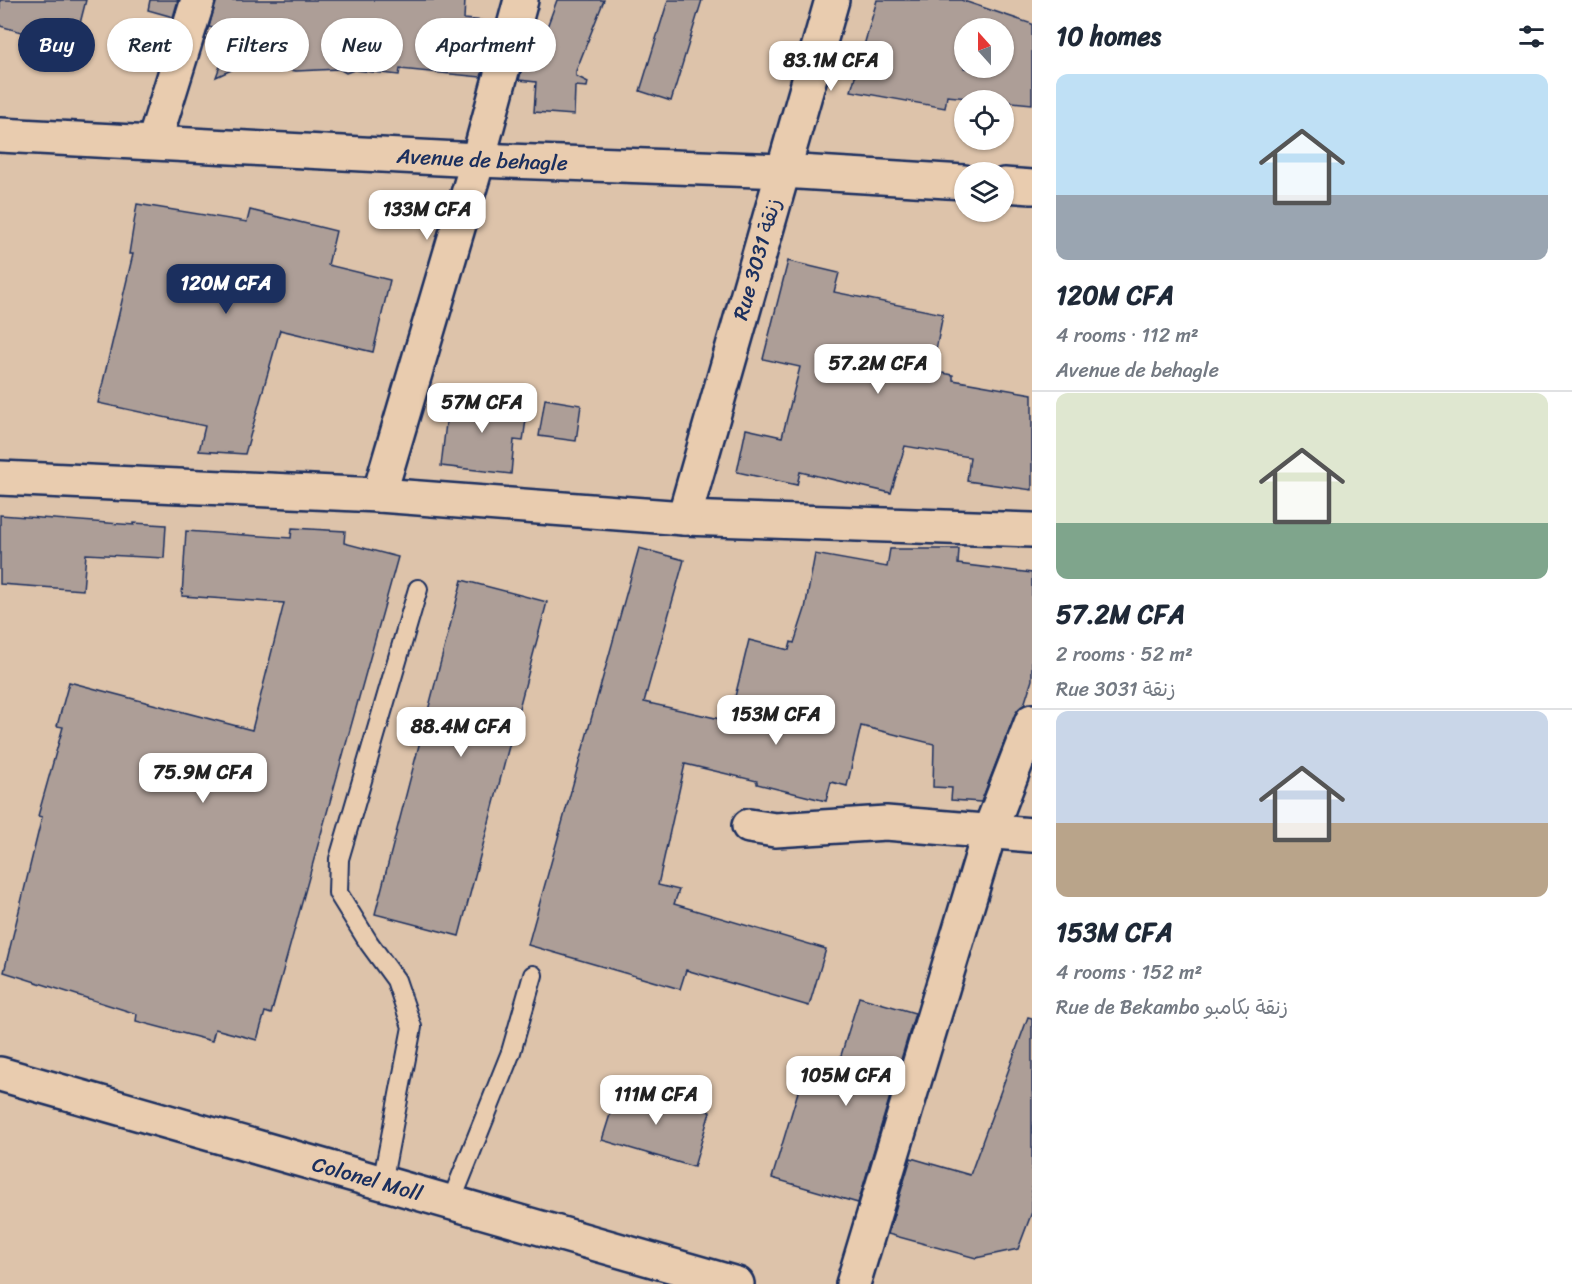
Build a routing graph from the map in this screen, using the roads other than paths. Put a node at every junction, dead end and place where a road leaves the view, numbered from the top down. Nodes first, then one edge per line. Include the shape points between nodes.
1 (198, 0) edge
2 (521, 0) edge
3 (832, 0) edge
4 (0, 135) edge
5 (154, 142) junction
6 (478, 160) junction
7 (782, 171) junction
8 (954, 181) edge
9 (1014, 186) edge
10 (1032, 187) edge
11 (0, 478) edge
12 (379, 495) junction
13 (684, 518) junction
14 (1032, 530) edge
15 (418, 589) dead end
16 (1032, 720) edge
17 (749, 826) dead end
18 (990, 830) junction
19 (1032, 835) edge
20 (533, 975) dead end
21 (0, 1074) edge
22 (382, 1183) junction
23 (451, 1203) junction
24 (736, 1284) edge
25 (853, 1284) edge

1 - 5 street
2 - 6 street
3 - 7 street, Rue 3031 زنقة
4 - 5 street, Avenue de behagle
5 - 6 street, Avenue de behagle
6 - 7 street, Avenue de behagle
6 - 12 street
7 - 8 street, Avenue de behagle
7 - 13 street, Rue 3031 زنقة
9 - 10 street
11 - 12 street
12 - 13 street
13 - 14 street
15 - 22 lane via 339,859 338,893 396,980 412,1026
16 - 18 street
17 - 18 street via 775,830 886,823
18 - 19 street
18 - 25 street
20 - 23 lane via 511,1052
21 - 22 street, Colonel Moll
22 - 23 street, Colonel Moll
23 - 24 street, Colonel Moll

